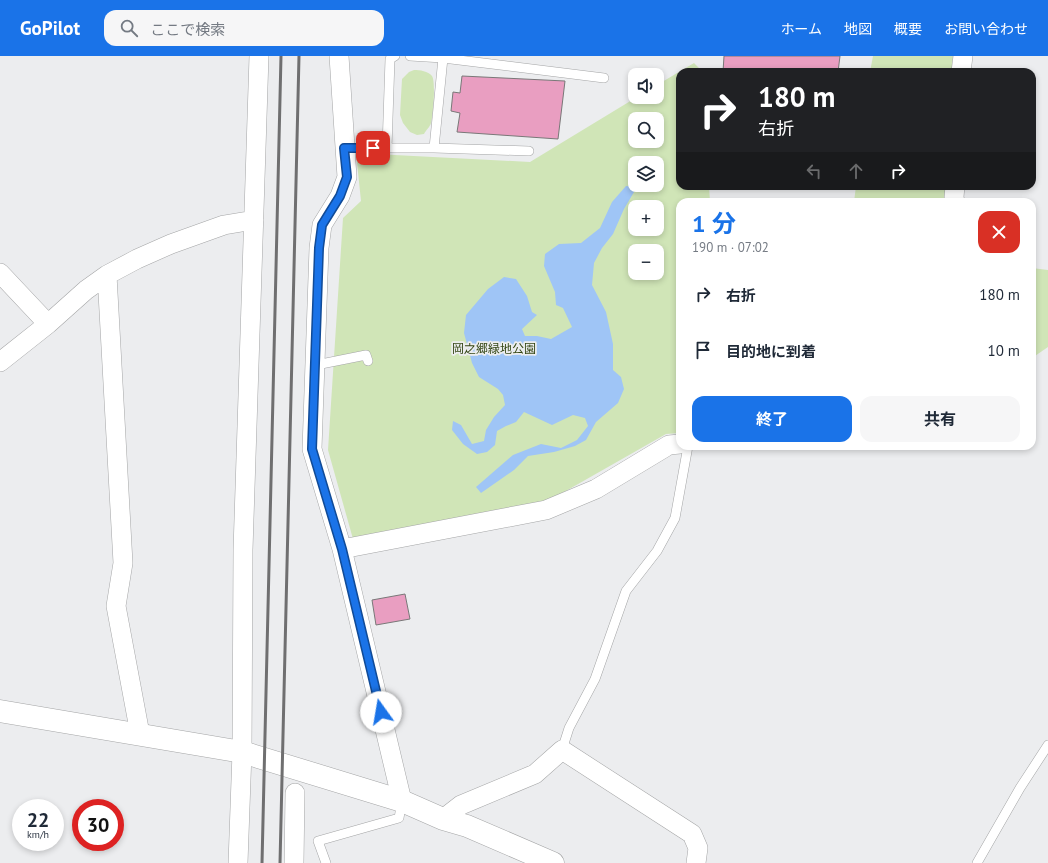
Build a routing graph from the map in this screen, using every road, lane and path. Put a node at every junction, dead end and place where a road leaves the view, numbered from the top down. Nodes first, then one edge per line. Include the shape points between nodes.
1 (259, 56) edge
2 (339, 56) edge
3 (395, 56) edge
4 (410, 56) edge
5 (963, 56) edge
6 (443, 58) junction
7 (962, 68) edge
8 (604, 78) dead end
9 (344, 148) junction
10 (387, 148) junction
11 (434, 148) junction
12 (529, 151) dead end
13 (254, 220) junction
14 (0, 274) edge
15 (107, 275) junction
16 (48, 324) junction
17 (368, 361) dead end
18 (0, 362) edge
19 (316, 365) junction
20 (676, 444) edge
21 (687, 450) edge
22 (342, 549) junction
23 (0, 711) edge
24 (140, 734) junction
25 (1048, 745) edge
26 (562, 750) junction
27 (242, 752) junction
28 (295, 793) dead end
29 (402, 801) junction
30 (444, 819) junction
31 (238, 863) edge
32 (294, 863) edge
33 (326, 863) edge
34 (553, 863) edge
35 (696, 863) edge
36 (977, 863) edge

1 - 13 street
2 - 9 street
3 - 10 lane via 390,59
4 - 6 lane
5 - 7 street
6 - 8 lane
6 - 11 lane
9 - 10 lane
9 - 19 street via 347,177 340,196 322,225 318,255
10 - 11 lane
11 - 12 lane
13 - 15 street via 224,226 171,244
13 - 27 street via 243,550
14 - 16 street
15 - 16 street
15 - 24 street via 123,563 116,606
16 - 18 street
17 - 19 lane via 366,355
19 - 22 street via 312,449
20 - 22 street via 669,445 596,489 546,510
21 - 26 lane via 675,518 657,551 626,591 596,679 569,728
22 - 29 street
23 - 24 street
24 - 27 street
25 - 36 lane
26 - 30 street via 535,774 461,805
26 - 35 street via 692,834 698,848
27 - 29 street
27 - 31 street
28 - 32 street
29 - 30 street
29 - 33 lane via 399,818 318,841
30 - 34 street via 467,826

